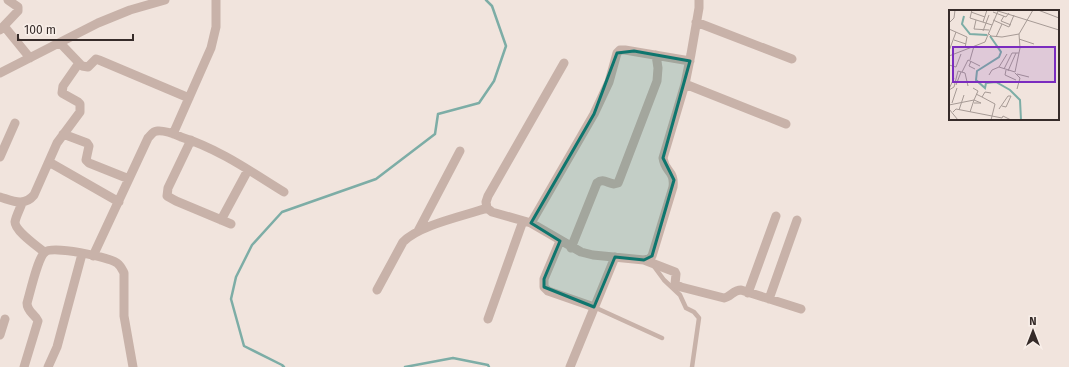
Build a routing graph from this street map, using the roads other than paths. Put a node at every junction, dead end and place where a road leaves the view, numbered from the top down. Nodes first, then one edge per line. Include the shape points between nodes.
1 (8, 0) edge
2 (130, 0) edge
3 (165, 0) edge
4 (216, 0) edge
5 (698, 0) edge
6 (130, 10) junction
7 (696, 22) junction
8 (2, 28) edge
9 (60, 43) junction
10 (656, 55) junction
11 (30, 58) junction
12 (792, 59) dead end
13 (690, 61) junction
14 (79, 63) junction
15 (564, 63) dead end
16 (0, 73) edge
17 (685, 84) junction
18 (189, 98) junction
19 (14, 123) dead end
20 (786, 124) dead end
21 (63, 134) junction
22 (173, 134) junction
23 (191, 140) junction
24 (460, 151) dead end
25 (0, 157) edge
26 (49, 162) junction
27 (248, 170) junction
28 (129, 179) junction
29 (284, 192) dead end
30 (0, 197) edge
31 (119, 202) junction
32 (22, 203) junction
33 (487, 208) junction
34 (776, 216) dead end
35 (221, 220) junction
36 (797, 220) dead end
37 (527, 222) junction
38 (231, 224) dead end
39 (418, 230) junction
40 (560, 241) junction
41 (571, 248) junction
42 (44, 252) junction
43 (82, 254) junction
44 (93, 256) junction
45 (615, 257) junction
46 (647, 261) junction
47 (377, 290) dead end
48 (748, 292) junction
49 (769, 299) junction
50 (594, 307) junction
51 (801, 309) dead end
52 (5, 319) dead end
53 (488, 319) dead end
54 (0, 335) edge
55 (662, 338) dead end
56 (24, 367) edge
57 (48, 367) edge
58 (133, 367) edge
59 (570, 367) edge
60 (692, 367) edge

1 - 8 street via 18,7 18,11
2 - 6 street
3 - 6 street
4 - 18 street via 214,38 208,59
5 - 7 street
6 - 9 street
7 - 12 street
7 - 13 street
8 - 11 street
9 - 11 street
9 - 14 street
10 - 13 street
10 - 37 street via 625,50 617,53 609,82 594,114
10 - 41 street via 657,82 620,178 614,184 600,180 597,182
11 - 16 street
13 - 17 street
14 - 18 street via 88,67 96,59
14 - 21 street via 63,86 62,93 78,102 81,108
15 - 33 street via 488,196
17 - 20 street
17 - 46 street via 663,158 664,166 674,180 673,187 652,256
18 - 22 street
19 - 25 street
21 - 26 street
21 - 28 street via 90,146 86,160 89,163
22 - 23 street
22 - 28 street via 156,131 152,133
23 - 27 street via 217,150
23 - 35 street via 168,188 167,196
24 - 39 street
26 - 31 street
26 - 32 street via 34,195 29,201
27 - 29 street
27 - 35 street
28 - 31 street
30 - 32 street
31 - 44 street
32 - 42 street via 15,222 16,227
33 - 37 street via 492,212
33 - 39 street
34 - 48 street
35 - 38 street
36 - 49 street
37 - 40 street
37 - 53 street
39 - 47 street via 403,242
40 - 41 street
40 - 50 street via 544,279 544,287 548,291
41 - 45 street via 593,256
42 - 43 street via 50,249
42 - 56 street via 27,304 38,321
43 - 44 street
43 - 57 street via 57,347
44 - 58 street via 116,263 124,273 124,316
45 - 46 street
45 - 50 street
46 - 48 street via 675,272 675,284 681,287 724,298 737,290
46 - 60 lane via 680,294 686,308 699,318
48 - 49 street
49 - 51 street
50 - 55 lane
50 - 59 street
52 - 54 street

